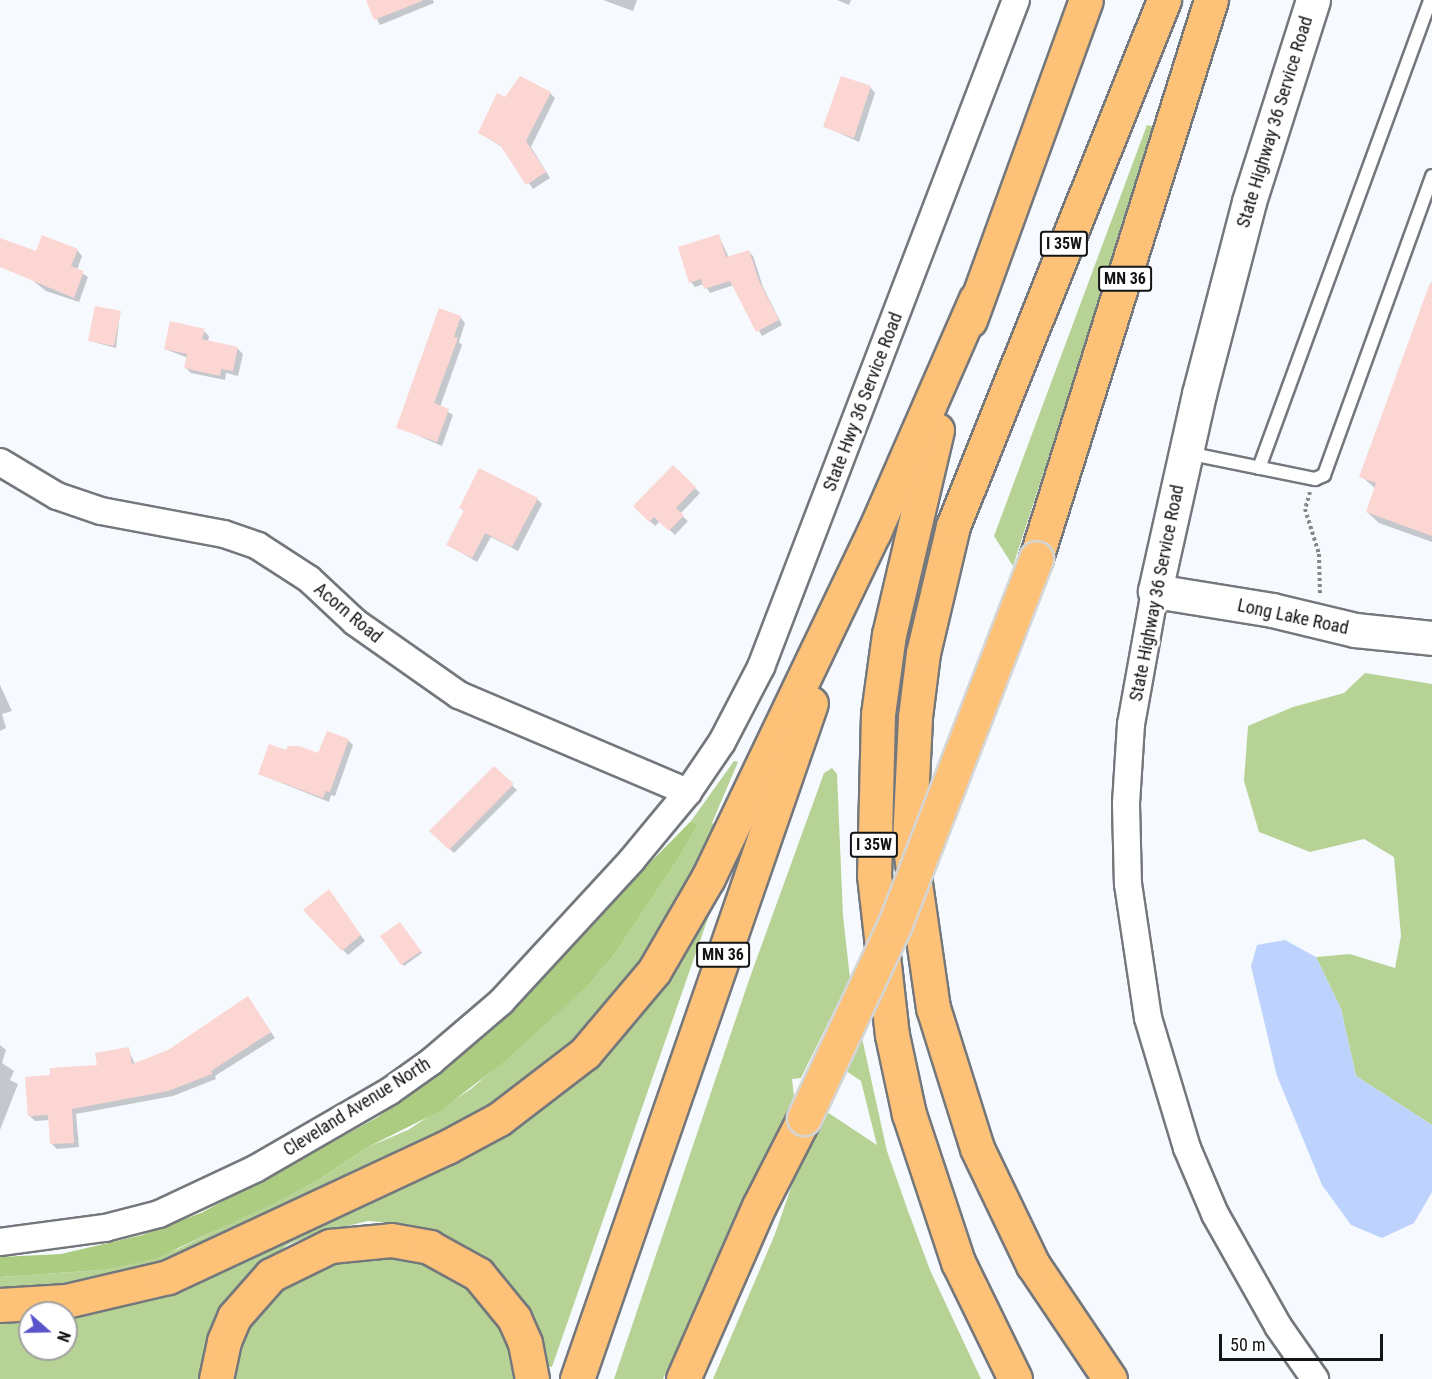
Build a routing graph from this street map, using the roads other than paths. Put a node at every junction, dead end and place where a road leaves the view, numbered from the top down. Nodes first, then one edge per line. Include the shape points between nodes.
1 (1016, 0) edge
2 (1086, 0) edge
3 (1164, 0) edge
4 (1211, 0) edge
5 (1313, 0) edge
6 (1430, 0) edge
7 (1432, 176) edge
8 (976, 299) junction
9 (1185, 453) junction
10 (0, 462) edge
11 (1259, 468) junction
12 (874, 532) junction
13 (1155, 591) junction
14 (1432, 638) edge
15 (688, 792) junction
16 (0, 1242) edge
17 (0, 1305) edge
18 (216, 1379) edge
19 (532, 1379) edge
20 (577, 1379) edge
21 (683, 1379) edge
22 (1015, 1379) edge
23 (1110, 1379) edge
24 (1315, 1379) edge

1 - 15 street, State Hwy 36 Service Road via 761,667 722,742
2 - 8 highway, I 35W
3 - 23 highway, I 35W via 953,526 923,653 915,717 909,841 933,1008 977,1148 1033,1265
4 - 21 highway, MN 36, bridge via 1036,558 908,894 759,1206
5 - 9 street, State Highway 36 Service Road via 1249,202
6 - 11 lane
7 - 11 lane via 1324,476 1315,479
8 - 12 highway, MN 36
8 - 22 highway, I 35W via 920,493 889,634 877,726 874,875 892,1035 909,1114 958,1262
9 - 11 lane
9 - 13 street, State Highway 36 Service Road
10 - 15 street, Acorn Road via 57,496 101,511 224,534 258,546 309,579 355,622 459,695
12 - 17 highway via 683,925 628,1005 585,1053 499,1119 447,1147 168,1277 66,1301
12 - 20 highway, MN 36
13 - 14 street, Long Lake Road via 1272,610 1355,630
13 - 24 street, State Highway 36 Service Road via 1131,724 1126,804 1128,884 1148,1018 1187,1148 1215,1214 1278,1326
15 - 16 street, Cleveland Avenue North via 631,861 501,1002 390,1091 255,1169 159,1214 105,1228
18 - 19 highway via 220,1352 234,1317 271,1275 330,1246 392,1240 429,1247 478,1274 514,1318 525,1343

